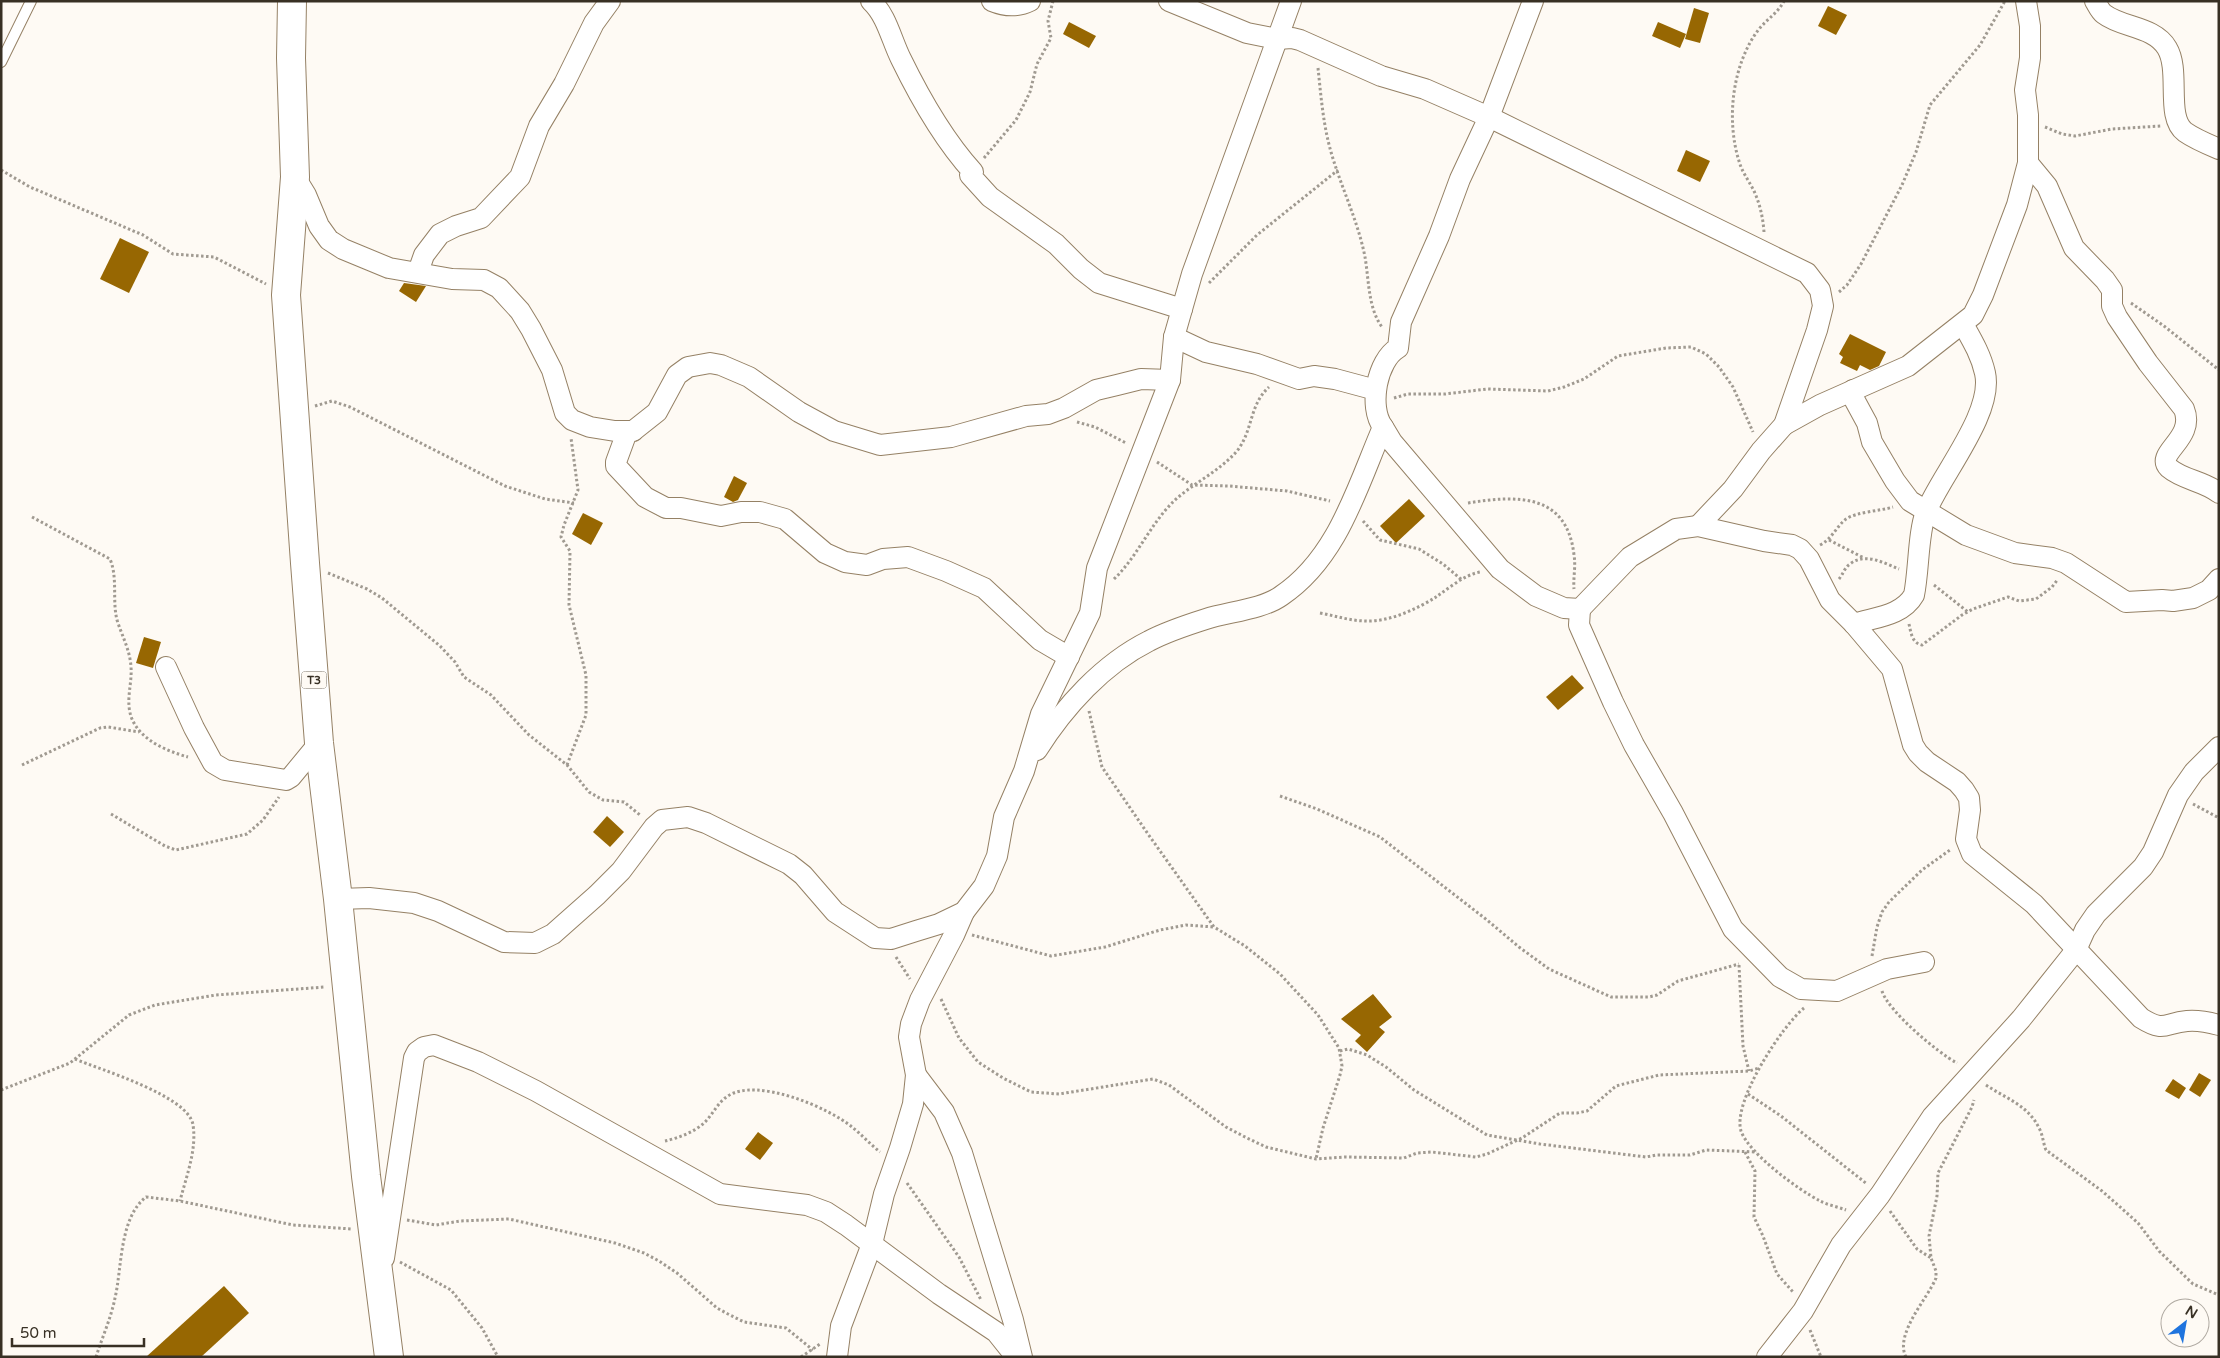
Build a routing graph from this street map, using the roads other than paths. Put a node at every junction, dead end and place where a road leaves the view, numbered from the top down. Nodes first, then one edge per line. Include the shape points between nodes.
1 (31, 1) edge
2 (292, 1) edge
3 (610, 1) edge
4 (870, 1) edge
5 (992, 1) edge
6 (1030, 1) edge
7 (1169, 1) edge
8 (1291, 1) edge
9 (1534, 1) edge
10 (2026, 1) edge
11 (2096, 1) edge
12 (1276, 39) junction
13 (1, 62) edge
14 (1489, 117) junction
15 (2219, 149) edge
16 (2028, 163) junction
17 (295, 177) junction
18 (418, 272) junction
19 (1184, 305) junction
20 (1963, 324) junction
21 (1174, 337) junction
22 (1170, 380) junction
23 (1376, 390) junction
24 (1853, 390) junction
25 (1380, 424) junction
26 (1784, 425) junction
27 (633, 431) junction
28 (2219, 493) edge
29 (1918, 507) junction
30 (1698, 526) junction
31 (2219, 579) edge
32 (1577, 609) junction
33 (1854, 624) junction
34 (1069, 657) junction
35 (166, 667) dead end
36 (319, 743) junction
37 (2219, 747) edge
38 (1024, 771) junction
39 (338, 899) junction
40 (964, 912) junction
41 (2076, 950) junction
42 (1924, 962) dead end
43 (2219, 1025) edge
44 (916, 1075) junction
45 (381, 1221) junction
46 (872, 1244) junction
47 (380, 1282) junction
48 (389, 1357) edge
49 (837, 1357) edge
50 (1016, 1357) edge
51 (1022, 1357) edge
52 (1767, 1357) edge

1 - 13 lane
2 - 17 highway, T3
3 - 18 street via 594,23 539,126 520,177 481,218 440,234 424,255
4 - 19 street via 885,20 909,75 954,151 990,197 1056,244 1099,283
5 - 6 street via 1020,5
7 - 12 street via 1233,28
8 - 12 street
9 - 14 street
10 - 16 street via 2030,26 2025,90
11 - 15 street via 2107,16 2143,30 2168,48 2175,78 2175,115 2180,127
12 - 14 street via 1292,38 1318,47 1381,76 1425,89
12 - 19 street via 1192,274
14 - 23 street via 1401,322 1398,348 1389,353
14 - 26 street via 1807,273 1820,290 1823,306
16 - 20 street via 2023,188 1982,295 1972,315
16 - 28 street via 2047,186 2074,248 2112,290 2112,306 2117,317 2186,416 2184,432 2166,455 2165,462 2175,472
17 - 18 street via 319,226 334,244 389,268
17 - 36 highway, T3 via 286,295
18 - 27 street via 452,279 484,280 507,294 520,311 552,370 568,417 590,427
19 - 21 street
20 - 24 street via 1908,366
20 - 29 street via 1976,347 1985,374 1984,392 1978,416
21 - 22 street
21 - 23 street via 1206,352 1257,364 1299,379 1314,376
22 - 27 street via 1141,379 1096,390 1048,414 1026,416 951,437 880,445 834,431 799,412 749,377 710,363 688,367 676,375 657,412
22 - 34 street via 1097,568 1090,613
23 - 25 street
24 - 26 street
24 - 29 street via 1877,451 1895,481
25 - 32 street via 1500,568 1536,596 1556,606
25 - 38 street via 1344,518 1322,559 1282,595 1263,605 1224,613 1150,640 1117,660 1049,731
26 - 30 street via 1733,489
27 - 34 street via 626,432 616,466 644,497 654,503 666,508 721,516 754,512 773,515 785,520 835,559 855,565 867,565 896,556 926,563 984,588 1040,640
29 - 31 street via 1966,535 1993,546 2052,558 2068,565 2126,602 2193,598 2209,590
29 - 33 street via 1923,524 1914,595 1896,612
30 - 32 street via 1676,529 1630,557
30 - 33 street via 1800,549 1814,567 1830,600
32 - 42 street via 1579,625 1618,711 1733,929 1780,977 1801,988 1837,991 1887,969
33 - 41 street via 1892,669 1918,753 1964,790 1970,810 1966,839 1972,854 2034,904
34 - 38 street via 1041,714
35 - 36 street via 213,763 225,770 286,780
36 - 39 highway, T3
37 - 41 street via 2194,772 2178,795 2143,867 2096,914
38 - 40 street via 1004,817 997,856 984,886
39 - 40 street via 368,898 414,903 504,942 535,943 553,934 597,895 662,820 688,816 789,864 835,912 875,938 891,938 939,924
39 - 45 highway, T3 via 346,986
40 - 44 street via 911,1024 909,1037
41 - 43 street via 2141,1018 2151,1024 2160,1027 2200,1021
41 - 52 street via 1996,1049 1932,1117 1842,1245 1803,1312
44 - 46 street via 913,1104 878,1214
44 - 51 street via 944,1112 962,1153
45 - 46 street via 414,1058 424,1047 434,1045 478,1062 536,1091 720,1194 807,1205 826,1212
45 - 47 highway, T3
45 - 47 street via 384,1253
46 - 49 street via 841,1326
46 - 50 street via 996,1332
47 - 48 highway, T3

